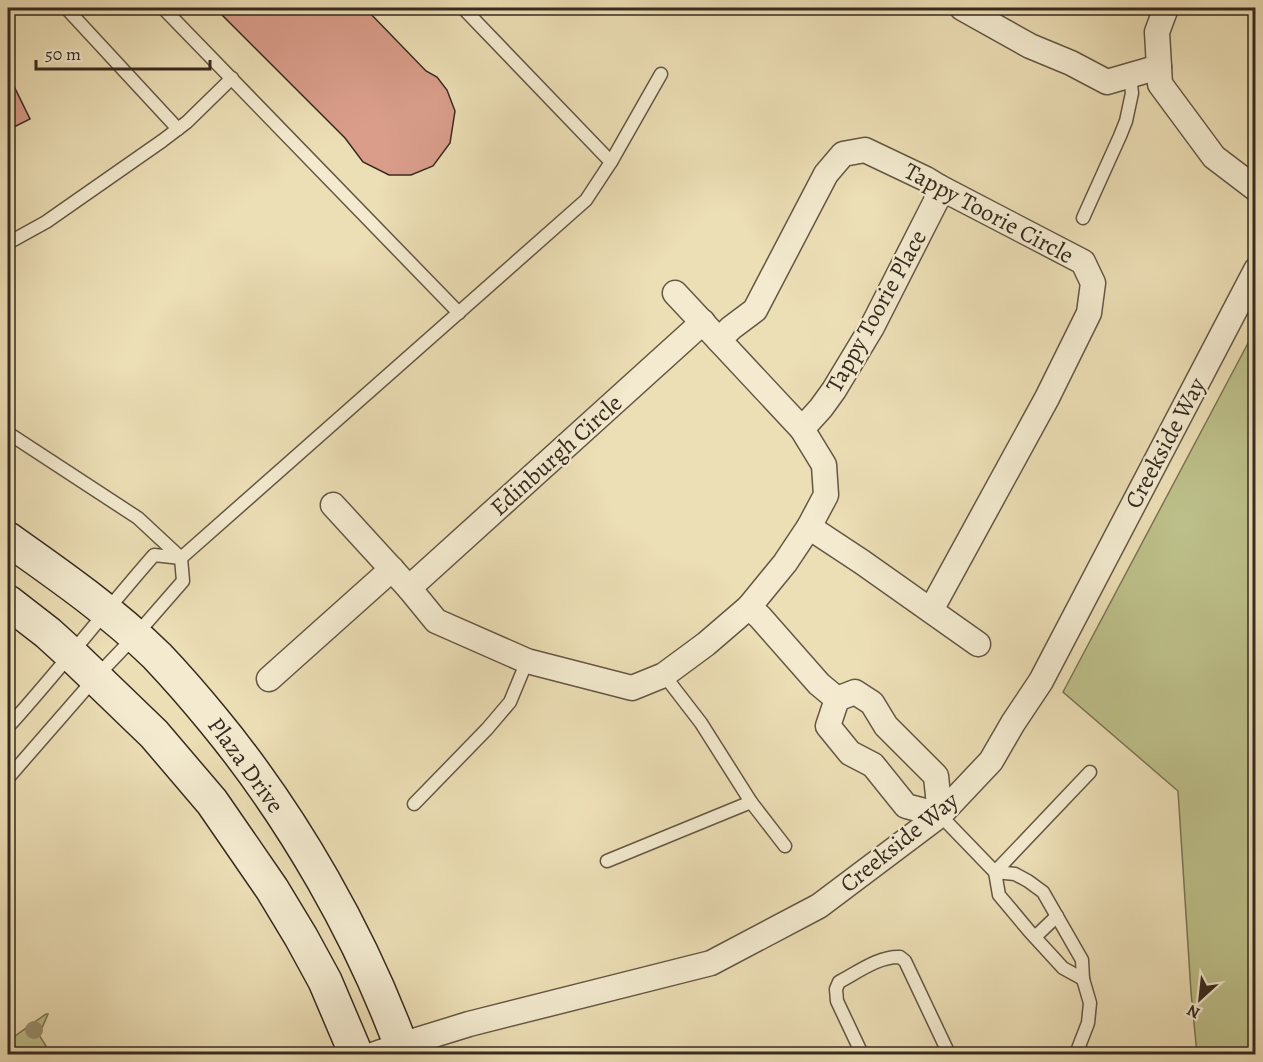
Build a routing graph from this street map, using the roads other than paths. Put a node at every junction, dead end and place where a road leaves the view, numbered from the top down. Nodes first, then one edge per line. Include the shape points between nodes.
1 (66, 8) edge
2 (163, 8) edge
3 (463, 8) edge
4 (962, 8) edge
5 (1166, 8) edge
6 (1159, 67) junction
7 (661, 74) dead end
8 (1130, 75) junction
9 (232, 78) junction
10 (178, 129) junction
11 (611, 162) junction
12 (939, 187) junction
13 (1256, 189) edge
14 (1083, 218) dead end
15 (8, 243) edge
16 (1256, 270) edge
17 (675, 292) dead end
18 (459, 313) junction
19 (703, 322) junction
20 (719, 340) junction
21 (802, 429) junction
22 (8, 433) edge
23 (333, 505) dead end
24 (809, 527) junction
25 (8, 539) edge
26 (181, 558) junction
27 (392, 569) junction
28 (409, 588) junction
29 (8, 602) edge
30 (749, 607) junction
31 (931, 610) junction
32 (105, 611) junction
33 (135, 636) junction
34 (978, 644) dead end
35 (71, 654) junction
36 (527, 661) junction
37 (664, 675) junction
38 (96, 677) junction
39 (269, 679) dead end
40 (837, 699) junction
41 (8, 728) edge
42 (1090, 772) dead end
43 (8, 778) edge
44 (751, 802) junction
45 (414, 804) dead end
46 (940, 815) junction
47 (785, 846) dead end
48 (607, 861) dead end
49 (995, 872) junction
50 (1057, 916) junction
51 (1035, 937) junction
52 (1083, 979) junction
53 (393, 1051) edge
54 (356, 1054) edge
55 (862, 1054) edge
56 (949, 1054) edge
57 (1076, 1054) edge

1 - 10 lane
2 - 9 lane
3 - 11 lane
4 - 8 street via 1107,82
5 - 6 street via 1157,32
6 - 8 street
6 - 13 street via 1160,84 1214,157
7 - 11 lane
8 - 14 lane via 1132,93 1126,121
9 - 10 lane
9 - 18 lane
10 - 15 lane via 46,222
11 - 18 lane via 586,200
12 - 20 street, Tappy Toorie Circle via 865,150 843,153 826,174 755,310
12 - 21 street, Tappy Toorie Place via 936,201 872,327 834,390
12 - 31 street, Tappy Toorie Circle via 1083,262 1093,284 1089,313 1047,398
16 - 46 street, Creekside Way via 1041,681 991,761
17 - 19 street
18 - 26 lane
19 - 20 street
19 - 28 street, Edinburgh Circle
20 - 21 street
21 - 24 street via 824,465 826,495
22 - 26 lane via 138,518
23 - 27 street
24 - 30 street via 786,563
24 - 31 street
25 - 32 street, Plaza Drive
26 - 32 lane via 154,555
26 - 33 lane via 183,581
27 - 28 street
27 - 39 street
28 - 36 street via 436,621
29 - 35 street, Plaza Drive
30 - 37 street
30 - 40 street
31 - 34 street
32 - 33 street, Plaza Drive
32 - 35 lane
33 - 38 lane
33 - 53 street, Plaza Drive via 194,696 283,814 366,963
35 - 38 street, Plaza Drive
35 - 41 lane
36 - 37 street via 632,688
36 - 45 lane via 510,702
37 - 44 lane via 701,723
38 - 43 lane
38 - 54 street, Plaza Drive via 154,734 241,842 325,981
40 - 46 street via 855,692 873,703 886,726 936,776
40 - 46 street via 828,726 850,753 873,765 906,806
42 - 49 lane
44 - 47 lane
44 - 48 lane
46 - 49 lane
46 - 53 street, Creekside Way via 819,906 711,963 469,1024
49 - 50 lane via 1015,874 1028,881 1042,892
49 - 51 lane via 999,895
50 - 51 lane
50 - 52 lane via 1082,960
51 - 52 lane via 1063,968
52 - 57 lane via 1090,1003 1088,1023
55 - 56 lane via 837,1000 836,988 839,982 883,959 900,957

